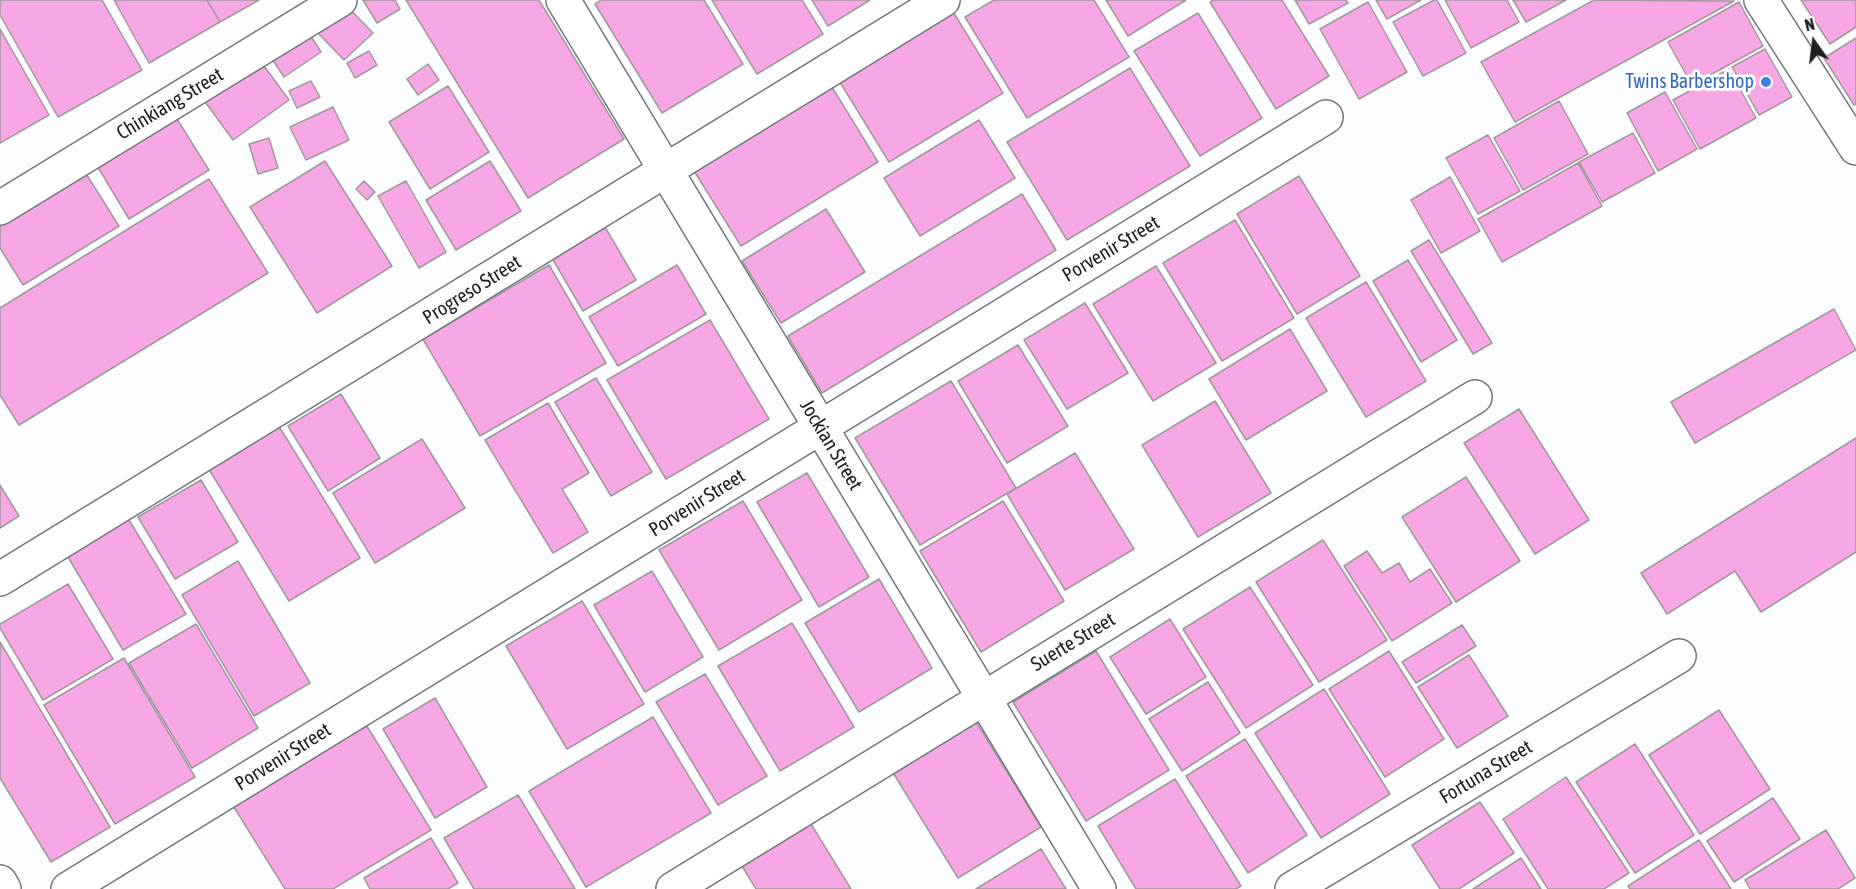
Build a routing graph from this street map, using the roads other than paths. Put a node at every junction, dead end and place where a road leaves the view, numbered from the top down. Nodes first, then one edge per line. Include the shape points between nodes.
1 (340, 0) edge
2 (563, 0) edge
3 (943, 0) edge
4 (1761, 0) edge
5 (1326, 117) dead end
6 (1856, 148) edge
7 (666, 171) junction
8 (0, 208) edge
9 (1475, 397) dead end
10 (820, 427) junction
11 (0, 579) edge
12 (1679, 656) dead end
13 (983, 697) junction
14 (0, 882) edge
15 (4, 889) edge
16 (68, 889) edge
17 (673, 889) edge
18 (1099, 889) edge
19 (1292, 889) edge

1 - 8 street, Chinkiang Street
2 - 7 street, Jockian Street
3 - 7 street, Progreso Street
4 - 6 street
5 - 10 street, Porvenir Street
7 - 10 street, Jockian Street
7 - 11 street, Progreso Street
9 - 13 street, Suerte Street
10 - 13 street, Jockian Street
10 - 16 street, Porvenir Street
12 - 19 street, Fortuna Street
13 - 17 street, Suerte Street
13 - 18 street, Jockian Street
14 - 15 street

